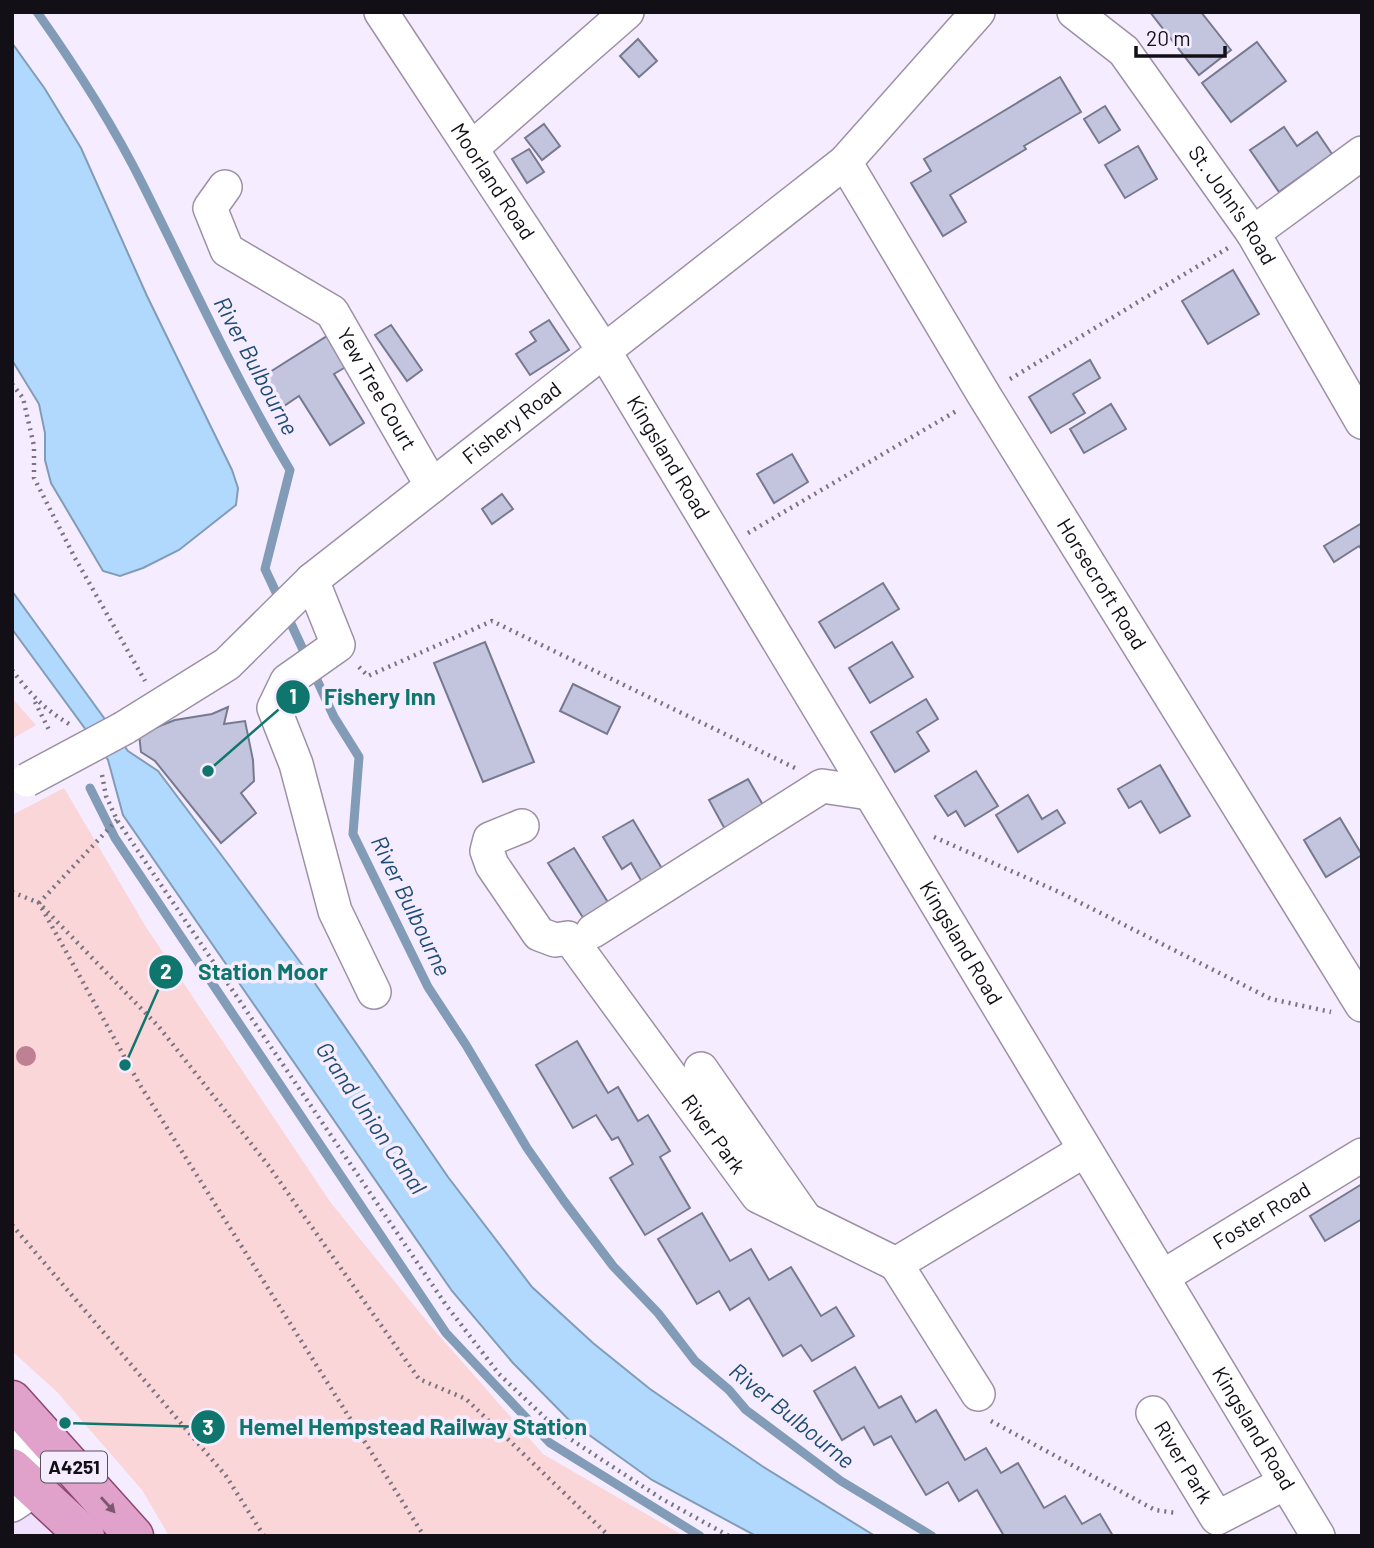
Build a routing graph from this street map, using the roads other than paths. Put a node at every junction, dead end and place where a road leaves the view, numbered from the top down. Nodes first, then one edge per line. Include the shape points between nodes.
1 (381, 12) edge
2 (627, 12) edge
3 (978, 12) edge
4 (1074, 12) edge
5 (472, 148) junction
6 (1362, 153) edge
7 (845, 162) junction
8 (225, 187) dead end
9 (1253, 233) junction
10 (604, 351) junction
11 (1362, 422) edge
12 (432, 486) junction
13 (312, 580) junction
14 (20, 784) edge
15 (869, 793) junction
16 (522, 825) dead end
17 (585, 940) junction
18 (374, 992) dead end
19 (1349, 1009) edge
20 (701, 1069) dead end
21 (1084, 1150) junction
22 (1362, 1155) edge
23 (805, 1219) junction
24 (896, 1264) junction
25 (1162, 1277) junction
26 (978, 1394) road end
27 (14, 1402) edge
28 (1153, 1413) dead end
29 (1285, 1483) junction
30 (19, 1487) edge
31 (86, 1536) edge
32 (134, 1536) edge
33 (1318, 1536) edge

1 - 5 street, Moorland Road
2 - 5 street
3 - 7 street, Fishery Road
4 - 9 street, St. John's Road via 1124,51
5 - 10 street, Moorland Road
6 - 9 street
7 - 10 street, Fishery Road
7 - 19 street, Horsecroft Road
8 - 12 street, Yew Tree Court via 210,208 227,250 332,312
9 - 11 street, St. John's Road
10 - 12 street, Fishery Road
10 - 15 street, Kingsland Road
12 - 13 street, Fishery Road
13 - 14 street, Fishery Road, bridge via 227,664 124,728
13 - 18 street via 338,645 287,681 274,708 296,764 335,911
15 - 17 street via 822,786
15 - 21 street, Kingsland Road
16 - 17 street via 490,839 492,864 539,934 555,940
17 - 23 street, River Park via 758,1196
20 - 23 street
21 - 24 street
21 - 25 street, Kingsland Road
22 - 25 street, Foster Road
23 - 24 street, River Park
24 - 26 street
25 - 29 street, Kingsland Road
27 - 30 street via 16,1424 44,1464
27 -> 32 main road, A4251
28 - 29 street, River Park via 1217,1518
29 - 33 street, Kingsland Road
30 - 31 main road, A4251

